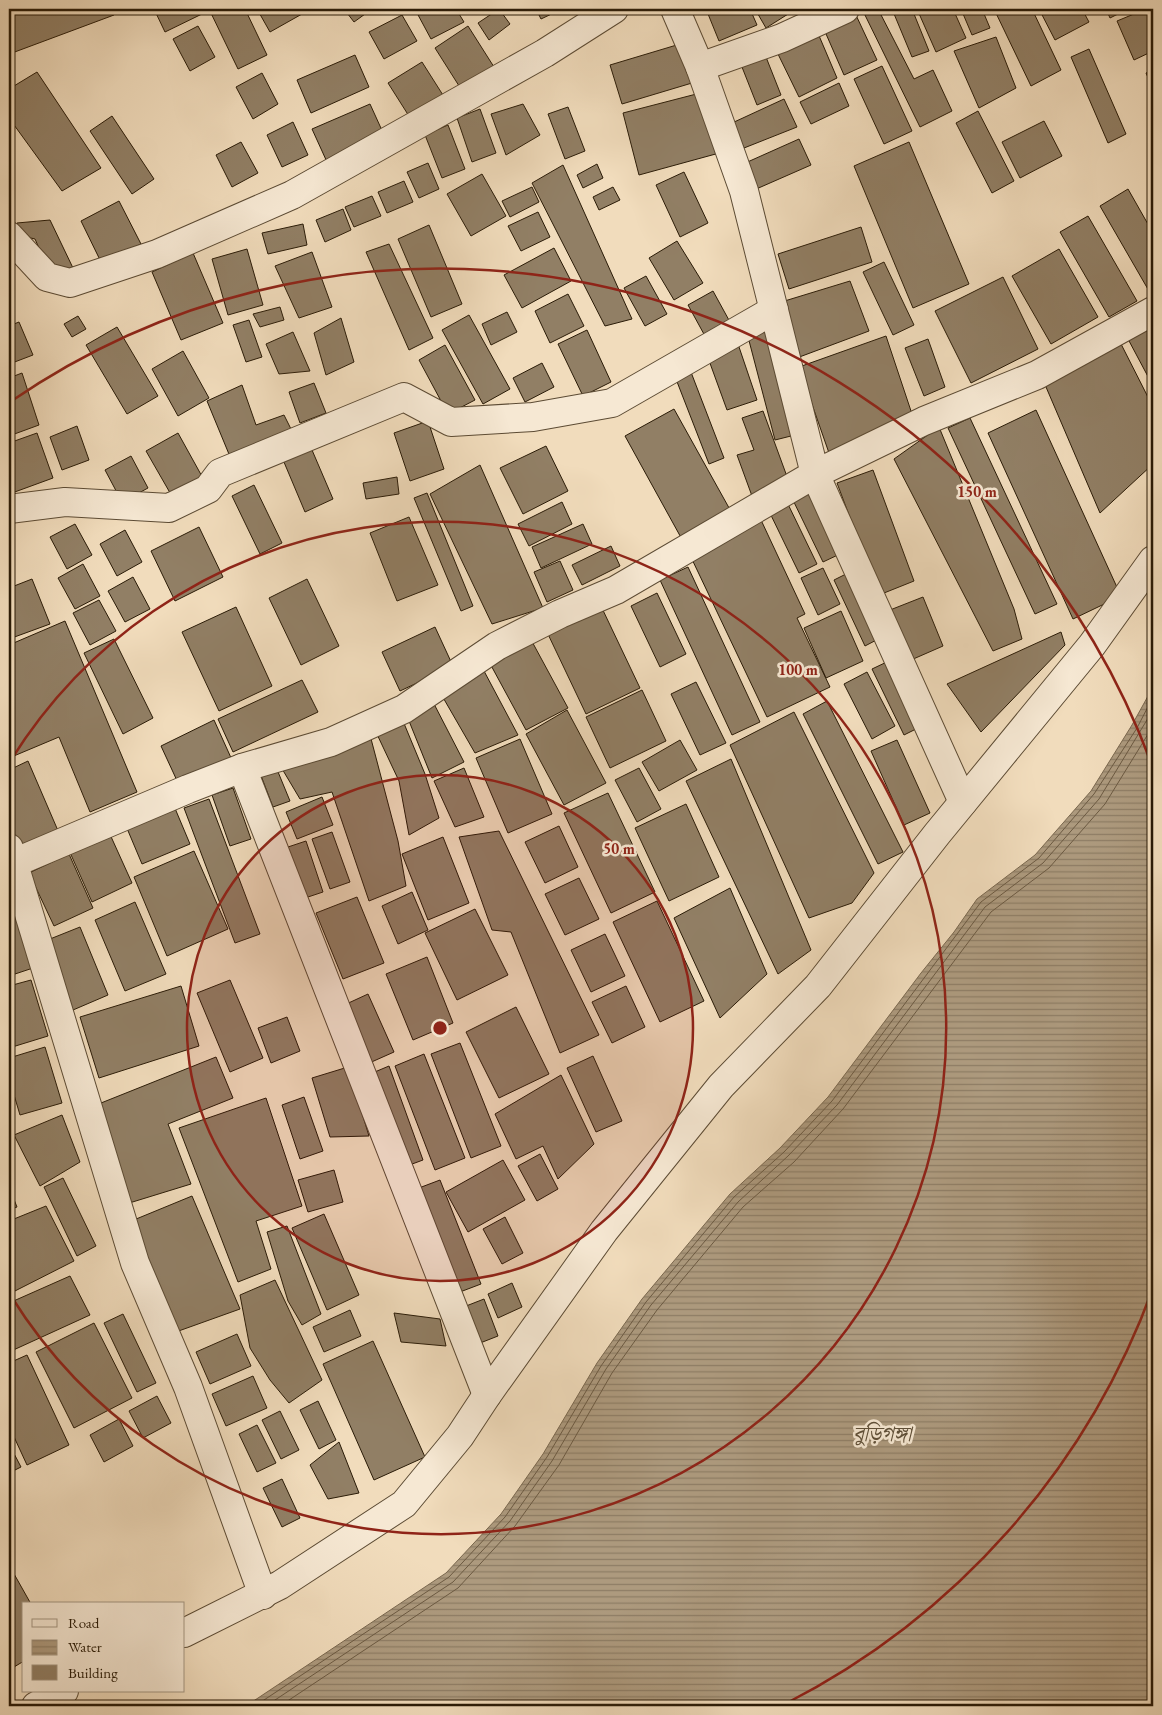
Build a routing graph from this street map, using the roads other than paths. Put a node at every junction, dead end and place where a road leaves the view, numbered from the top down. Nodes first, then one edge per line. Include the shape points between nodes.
1 (614, 9) edge
2 (675, 9) edge
3 (845, 9) edge
4 (700, 67) junction
5 (9, 236) edge
6 (774, 310) junction
7 (1153, 311) edge
8 (815, 474) junction
9 (9, 509) edge
10 (1153, 560) edge
11 (242, 768) junction
12 (963, 802) junction
13 (11, 858) edge
14 (487, 1395) junction
15 (263, 1595) junction
16 (185, 1633) edge
17 (62, 1692) edge
18 (36, 1706) edge

1 - 5 street via 545,54 292,195 157,254 70,283 47,277
2 - 4 street
3 - 4 street via 782,38
4 - 6 street via 744,191
6 - 8 street
6 - 9 street via 612,403 533,417 451,422 404,398 220,473 208,489 169,508 65,502
7 - 8 street via 1037,376 924,421
8 - 11 street via 616,590 497,646 404,709 331,742
8 - 12 street
10 - 12 street via 1092,645
11 - 13 street
11 - 14 street
12 - 14 street via 818,986 721,1086 604,1231
13 - 15 street via 135,1263 188,1388
14 - 15 street via 460,1436 404,1504
15 - 16 street
17 - 18 street

